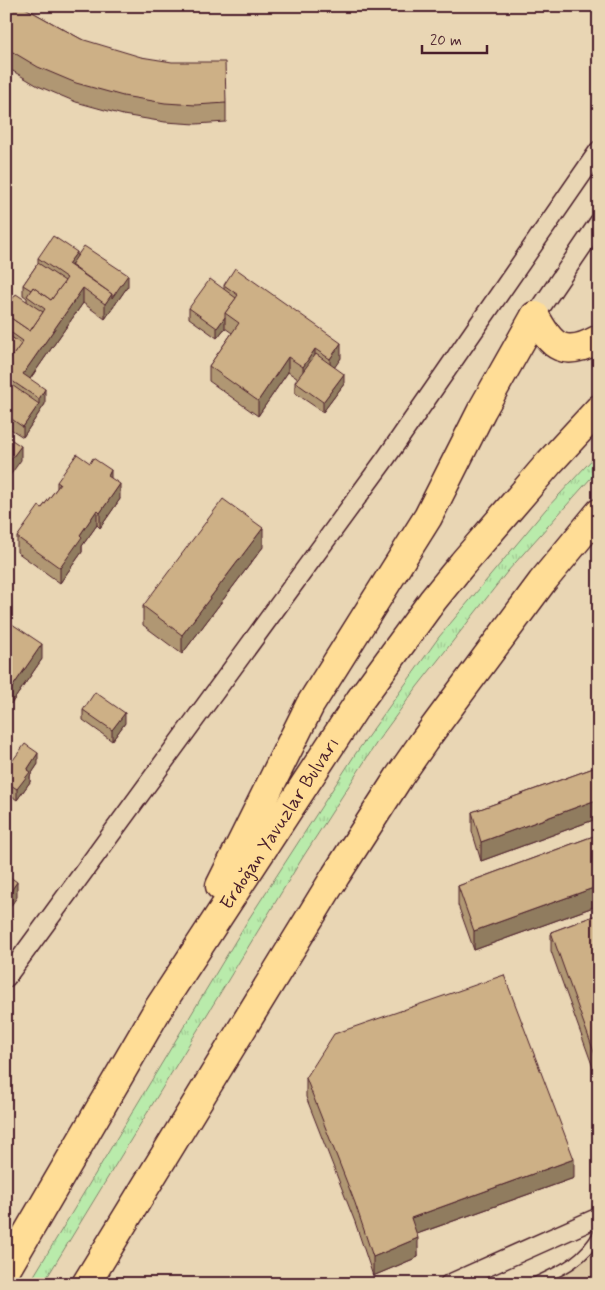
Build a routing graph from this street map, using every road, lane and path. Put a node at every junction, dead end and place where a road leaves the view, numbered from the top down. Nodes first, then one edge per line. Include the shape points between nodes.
1 (599, 150) edge
2 (599, 222) edge
3 (535, 316) junction
4 (599, 339) edge
5 (599, 409) edge
6 (599, 513) edge
7 (6, 978) edge
8 (158, 1009) junction
9 (599, 1217) edge
10 (599, 1233) edge
11 (6, 1270) edge
12 (86, 1284) edge
13 (449, 1284) edge
14 (532, 1284) edge

1 - 7 street via 386,458
2 - 3 street
3 - 4 main road via 554,345 568,349 586,346
3 - 8 main road via 482,410 428,517 310,705
5 - 8 main road, Erdoğan Yavuzlar Bulvarı via 510,507 427,608 350,715
6 - 12 main road via 461,689 383,801
8 - 11 main road, Erdoğan Yavuzlar Bulvarı
9 - 13 street
10 - 14 lane via 590,1248 570,1267

